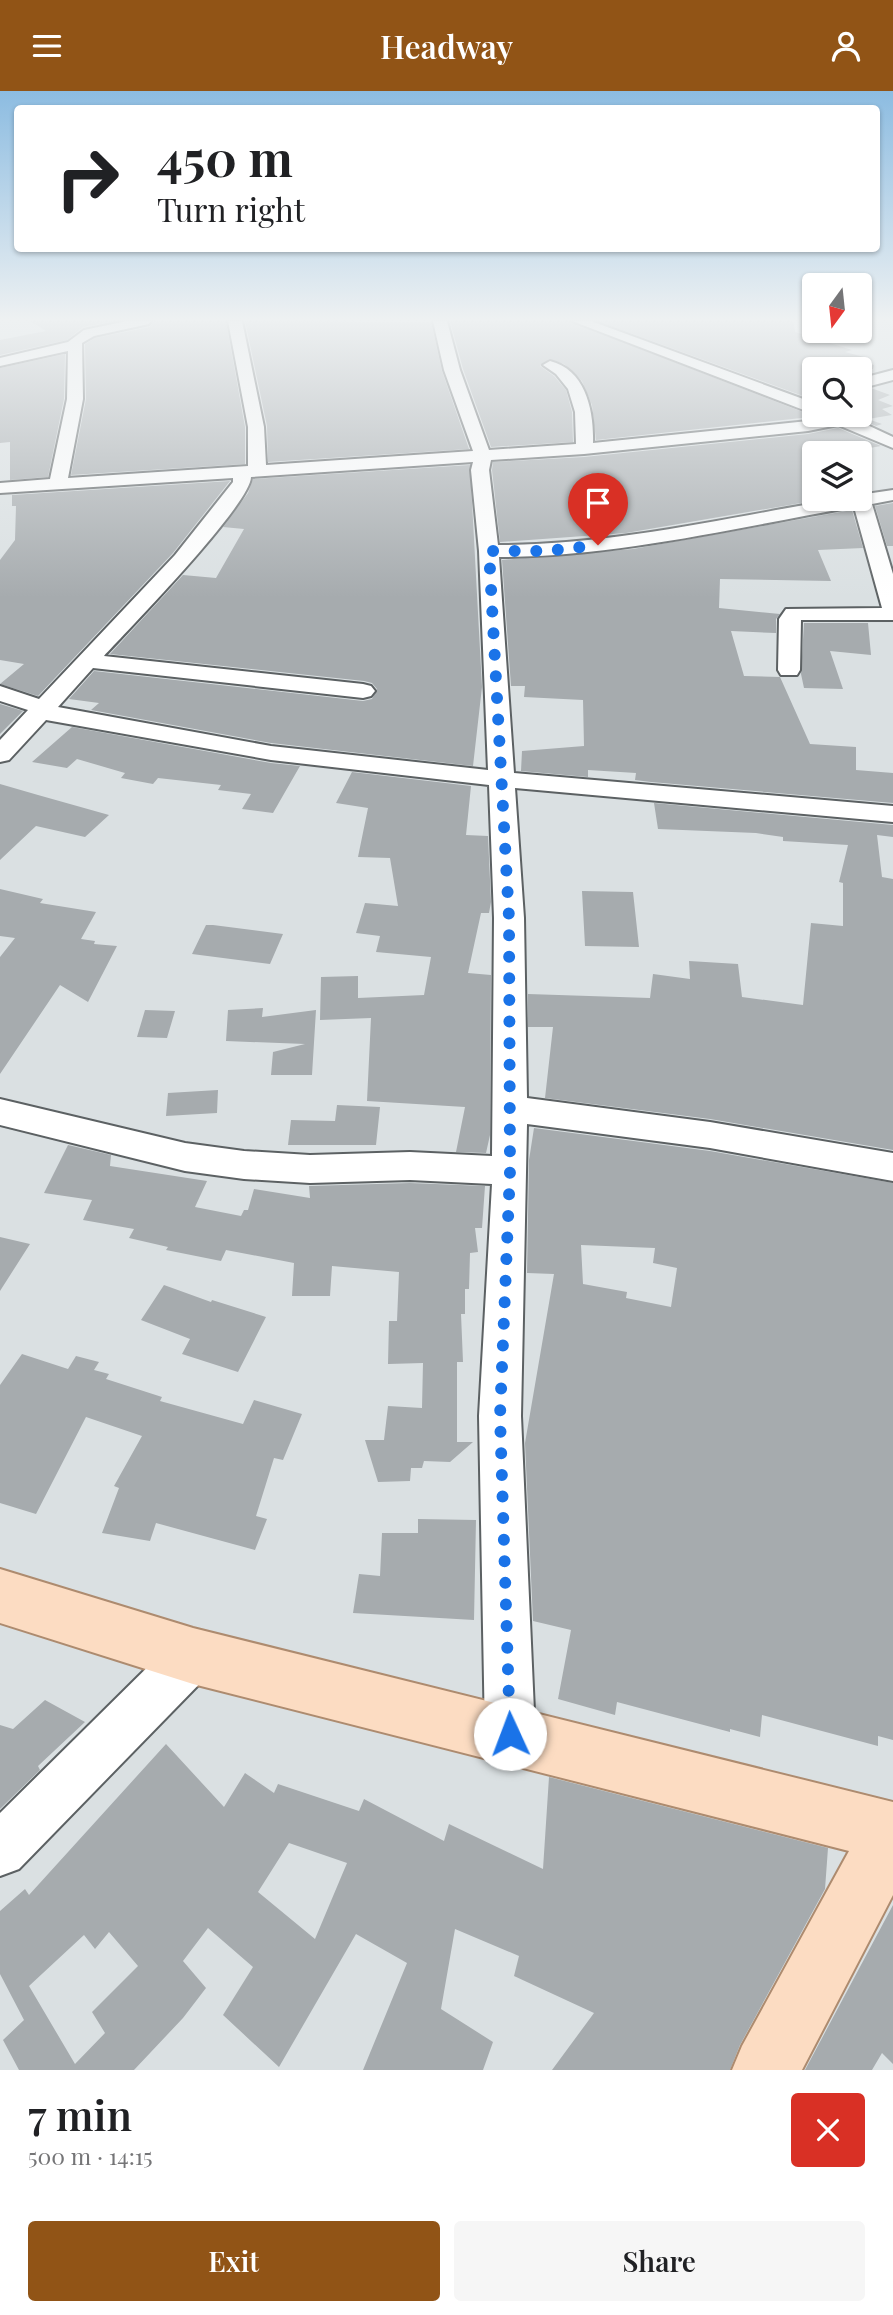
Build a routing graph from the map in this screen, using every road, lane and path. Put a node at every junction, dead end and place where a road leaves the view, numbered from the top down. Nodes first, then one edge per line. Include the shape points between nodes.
1 (72, 413) edge
2 (253, 413) edge
3 (468, 413) edge
4 (583, 413) edge
5 (802, 426) edge
6 (858, 427) edge
7 (893, 443) edge
8 (584, 449) junction
9 (483, 456) junction
10 (250, 471) junction
11 (58, 484) junction
12 (0, 488) edge
13 (893, 495) edge
14 (872, 499) edge
15 (802, 510) edge
16 (865, 511) edge
17 (489, 551) junction
18 (893, 612) edge
19 (87, 661) junction
20 (789, 670) dead end
21 (363, 691) dead end
22 (0, 693) edge
23 (44, 708) junction
24 (0, 755) edge
25 (500, 779) junction
26 (893, 814) edge
27 (508, 1109) junction
28 (0, 1112) edge
29 (893, 1167) edge
30 (510, 1171) junction
31 (0, 1596) edge
32 (193, 1655) junction
33 (510, 1734) junction
34 (893, 1832) edge
35 (0, 1850) edge
36 (766, 2070) edge

1 - 11 street
2 - 10 street
3 - 9 street
4 - 8 street
5 - 8 street
6 - 7 street
8 - 9 street
9 - 10 street
9 - 17 street via 480,470
10 - 11 street
10 - 19 street via 182,559
11 - 12 street
13 - 14 street
15 - 17 street via 598,545
16 - 18 street
17 - 25 street
18 - 20 street via 794,614 790,619
19 - 21 street
19 - 23 street
22 - 23 street
23 - 24 street
23 - 25 street via 55,715 271,753
25 - 26 street
25 - 27 street via 509,918
27 - 29 street via 710,1135
27 - 30 street
28 - 30 street via 185,1157 244,1165
30 - 33 street via 500,1416
31 - 32 main road
32 - 33 main road
32 - 35 street
33 - 34 main road
34 - 36 main road

